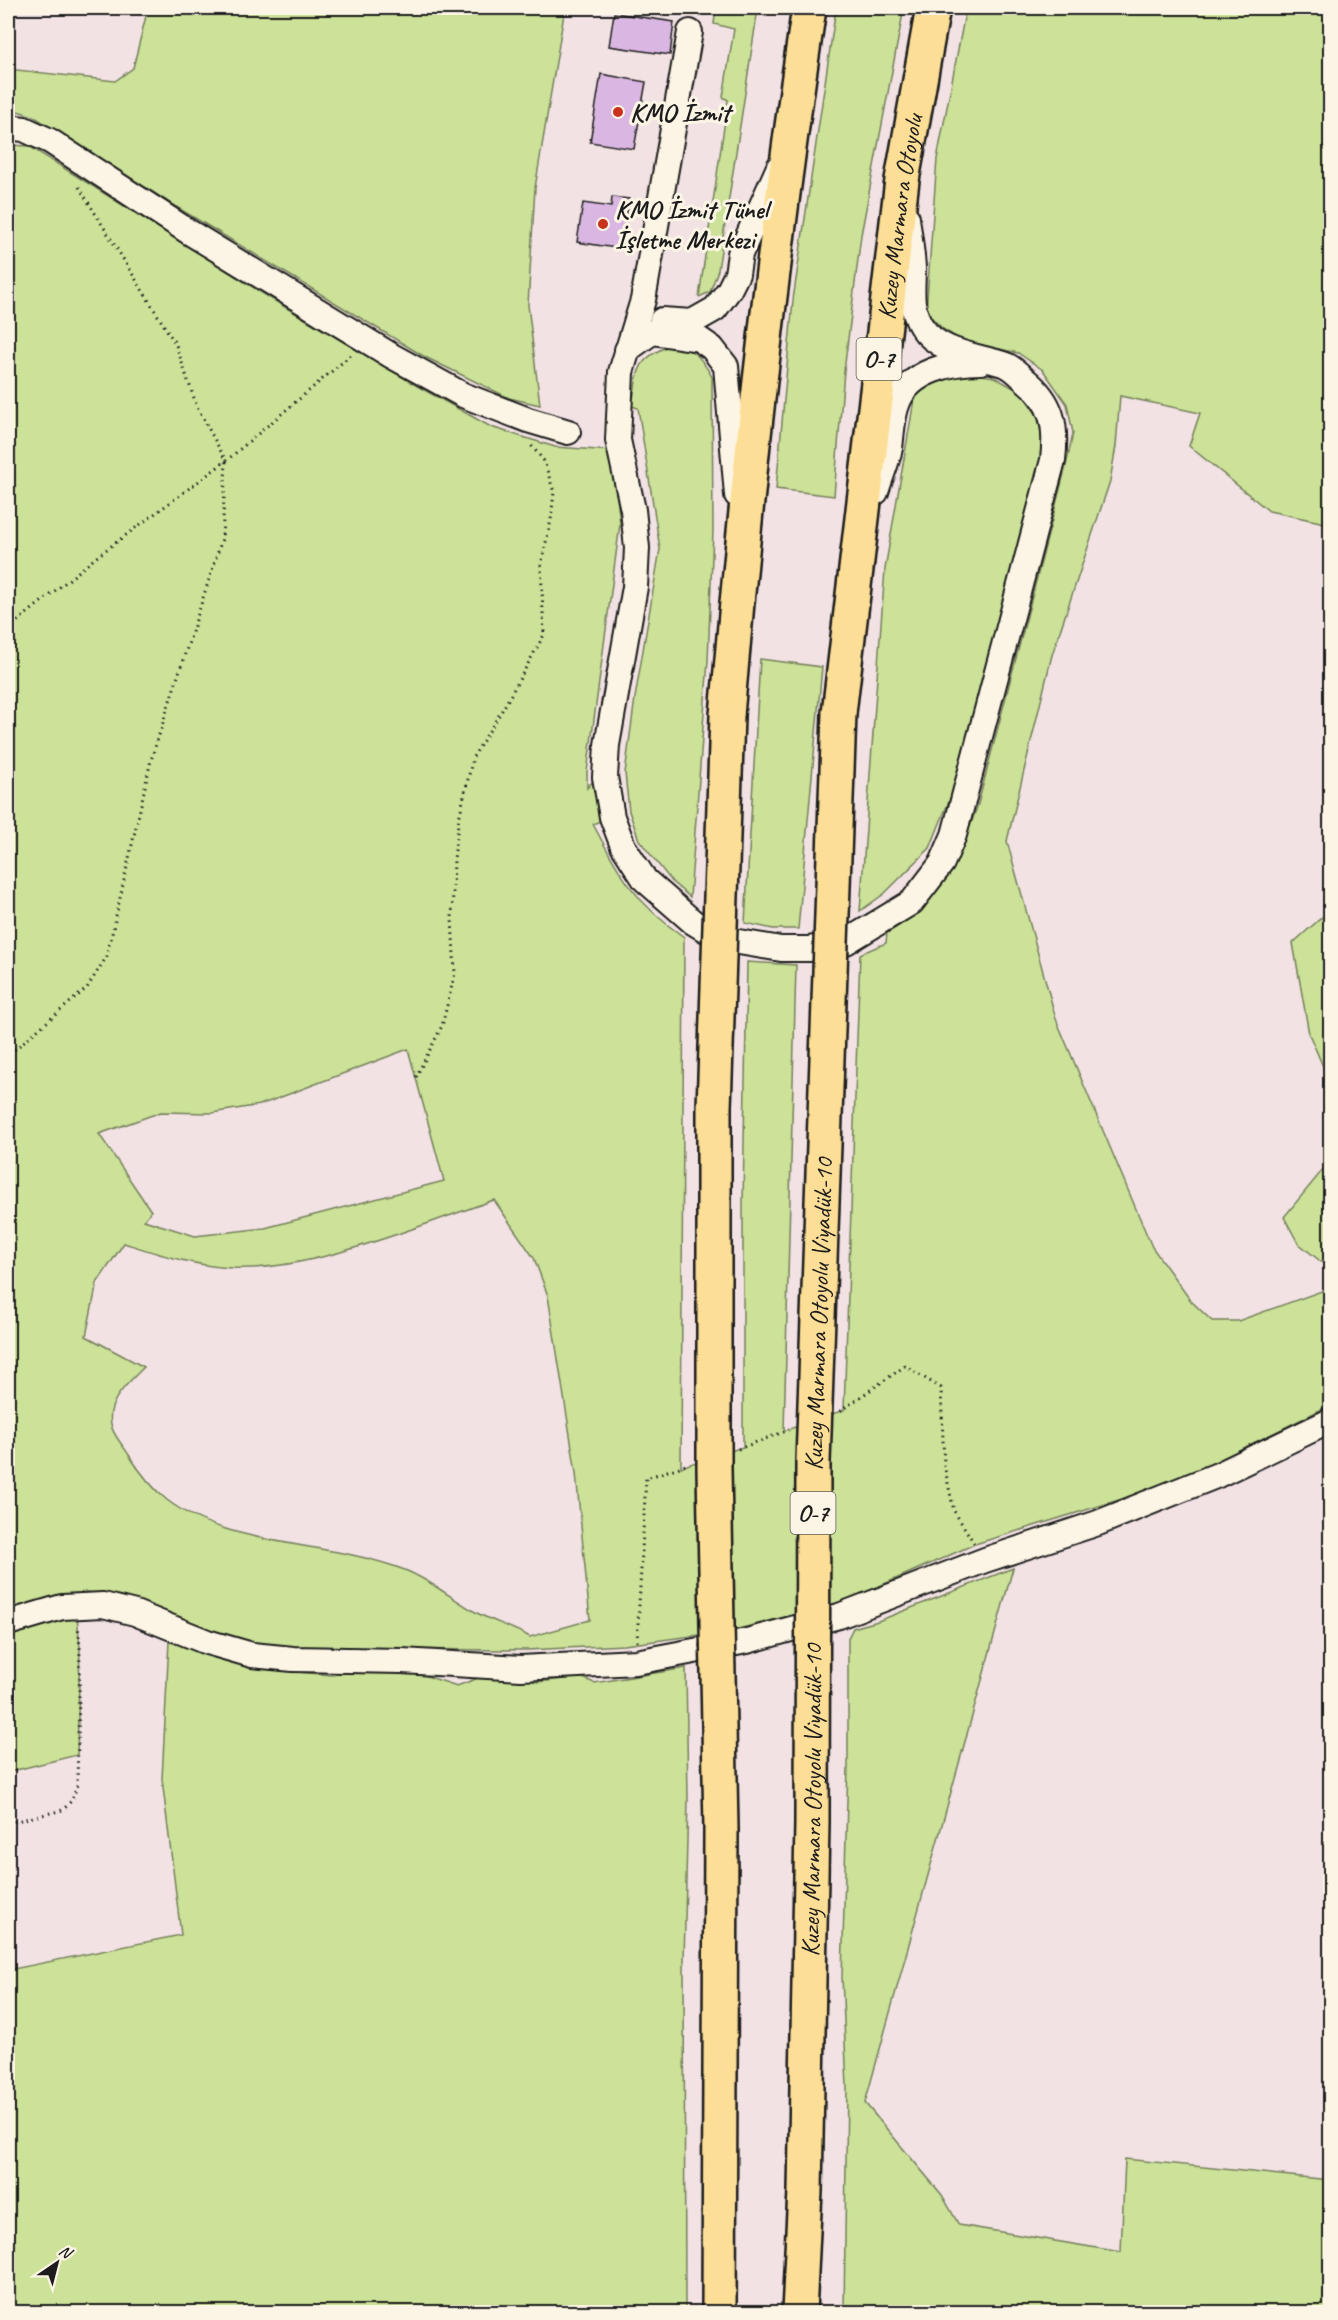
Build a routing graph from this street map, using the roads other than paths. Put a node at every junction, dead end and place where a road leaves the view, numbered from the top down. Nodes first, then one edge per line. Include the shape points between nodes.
1 (809, 8) edge
2 (933, 8) edge
3 (690, 32) dead end
4 (8, 127) edge
5 (788, 145) junction
6 (902, 180) junction
7 (642, 324) junction
8 (995, 362) junction
9 (568, 432) dead end
10 (742, 542) junction
11 (858, 545) junction
12 (838, 713) joint
13 (1330, 1421) edge
14 (8, 1623) edge
15 (719, 2313) edge
16 (799, 2313) edge

1 - 5 highway
2 - 6 highway, Kuzey Marmara Otoyolu / O-7
3 - 7 lane
4 - 9 lane via 24,129 50,141 189,232 463,395
5 - 7 lane via 740,254 737,274 715,309 692,322
5 - 10 highway
6 - 8 lane via 913,267 911,296 922,327 934,341
6 - 11 highway, Kuzey Marmara Otoyolu / O-7
7 - 8 lane via 621,372 618,440 637,548 635,587 607,745 605,777 612,817 623,846 645,880 693,922 721,939 781,949 846,942 912,902 942,863 954,835 1053,460 1056,435 1047,401 1009,366
7 - 10 lane via 699,339 726,366
8 - 11 lane via 945,366 920,377 905,390 898,402 889,451
10 - 15 highway, bridge via 727,715 714,1108 714,1469 721,1829
11 - 12 highway, Kuzey Marmara Otoyolu / O-7
12 - 16 highway, Kuzey Marmara Otoyolu Viyadük-10 / O-7, bridge via 813,1462 811,1834
13 - 14 lane via 1218,1475 1098,1523 839,1616 747,1641 636,1662 521,1668 252,1655 103,1605 62,1607

